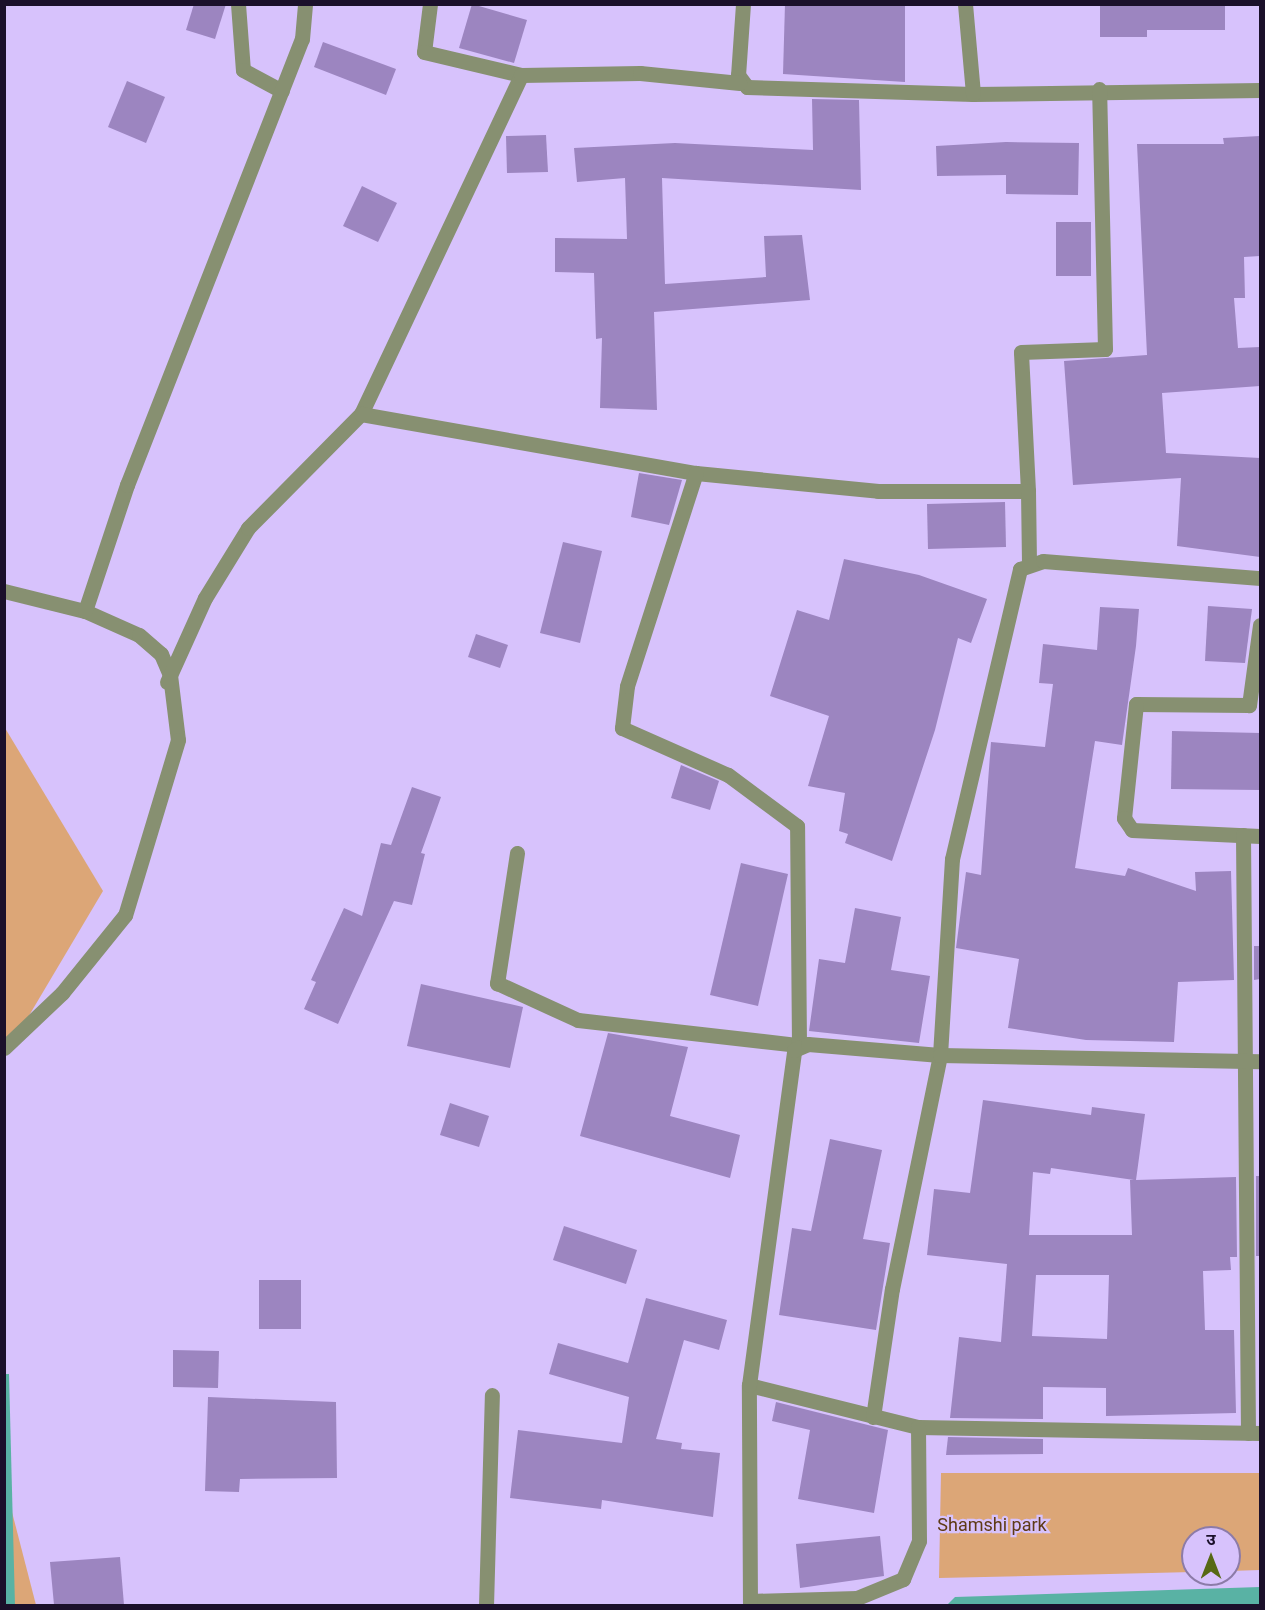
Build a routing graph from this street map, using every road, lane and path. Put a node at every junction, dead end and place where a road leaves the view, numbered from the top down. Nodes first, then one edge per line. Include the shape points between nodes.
1 (238, 4) edge
2 (305, 4) edge
3 (430, 4) edge
4 (743, 4) edge
5 (965, 4) edge
6 (521, 75) junction
7 (740, 83) junction
8 (1099, 89) junction
9 (1260, 90) edge
10 (282, 91) junction
11 (973, 94) junction
12 (361, 414) junction
13 (696, 473) junction
14 (1028, 491) junction
15 (1029, 562) junction
16 (1260, 578) edge
17 (4, 591) edge
18 (85, 611) junction
19 (1260, 625) edge
20 (167, 682) junction
21 (1243, 835) junction
22 (1260, 836) edge
23 (518, 853) dead end
24 (799, 1045) junction
25 (4, 1048) edge
26 (940, 1054) junction
27 (1245, 1061) junction
28 (1260, 1061) edge
29 (749, 1385) junction
30 (492, 1395) dead end
31 (873, 1417) junction
32 (918, 1427) junction
33 (1254, 1433) edge
34 (750, 1603) edge
35 (486, 1605) edge

1 - 10 street via 243,70
2 - 10 street via 302,39
3 - 6 street via 424,52
4 - 7 street
5 - 11 street
6 - 7 street via 640,73
6 - 12 street
7 - 11 street
8 - 9 street
8 - 11 street
8 - 14 street via 1105,349 1022,352
10 - 18 street via 127,485
12 - 13 street
12 - 20 street via 248,528 205,598
13 - 14 street via 878,491
13 - 24 street via 627,686 622,728 728,775 797,826
14 - 15 street
15 - 16 street
15 - 26 street via 1015,582 952,859
17 - 18 street
18 - 20 street via 139,635 161,654 170,675
19 - 21 street via 1254,698 1249,705 1143,703 1132,711 1126,825
20 - 25 street via 178,740 125,915 62,993
21 - 22 street
21 - 27 street
23 - 24 street via 497,983 578,1020
24 - 26 street
24 - 29 street via 791,1058
26 - 27 street
26 - 31 street via 892,1289
27 - 28 street
27 - 33 street
29 - 31 street
29 - 34 street
30 - 35 street
31 - 32 street
32 - 33 street
32 - 34 street via 919,1541 903,1580 857,1598

